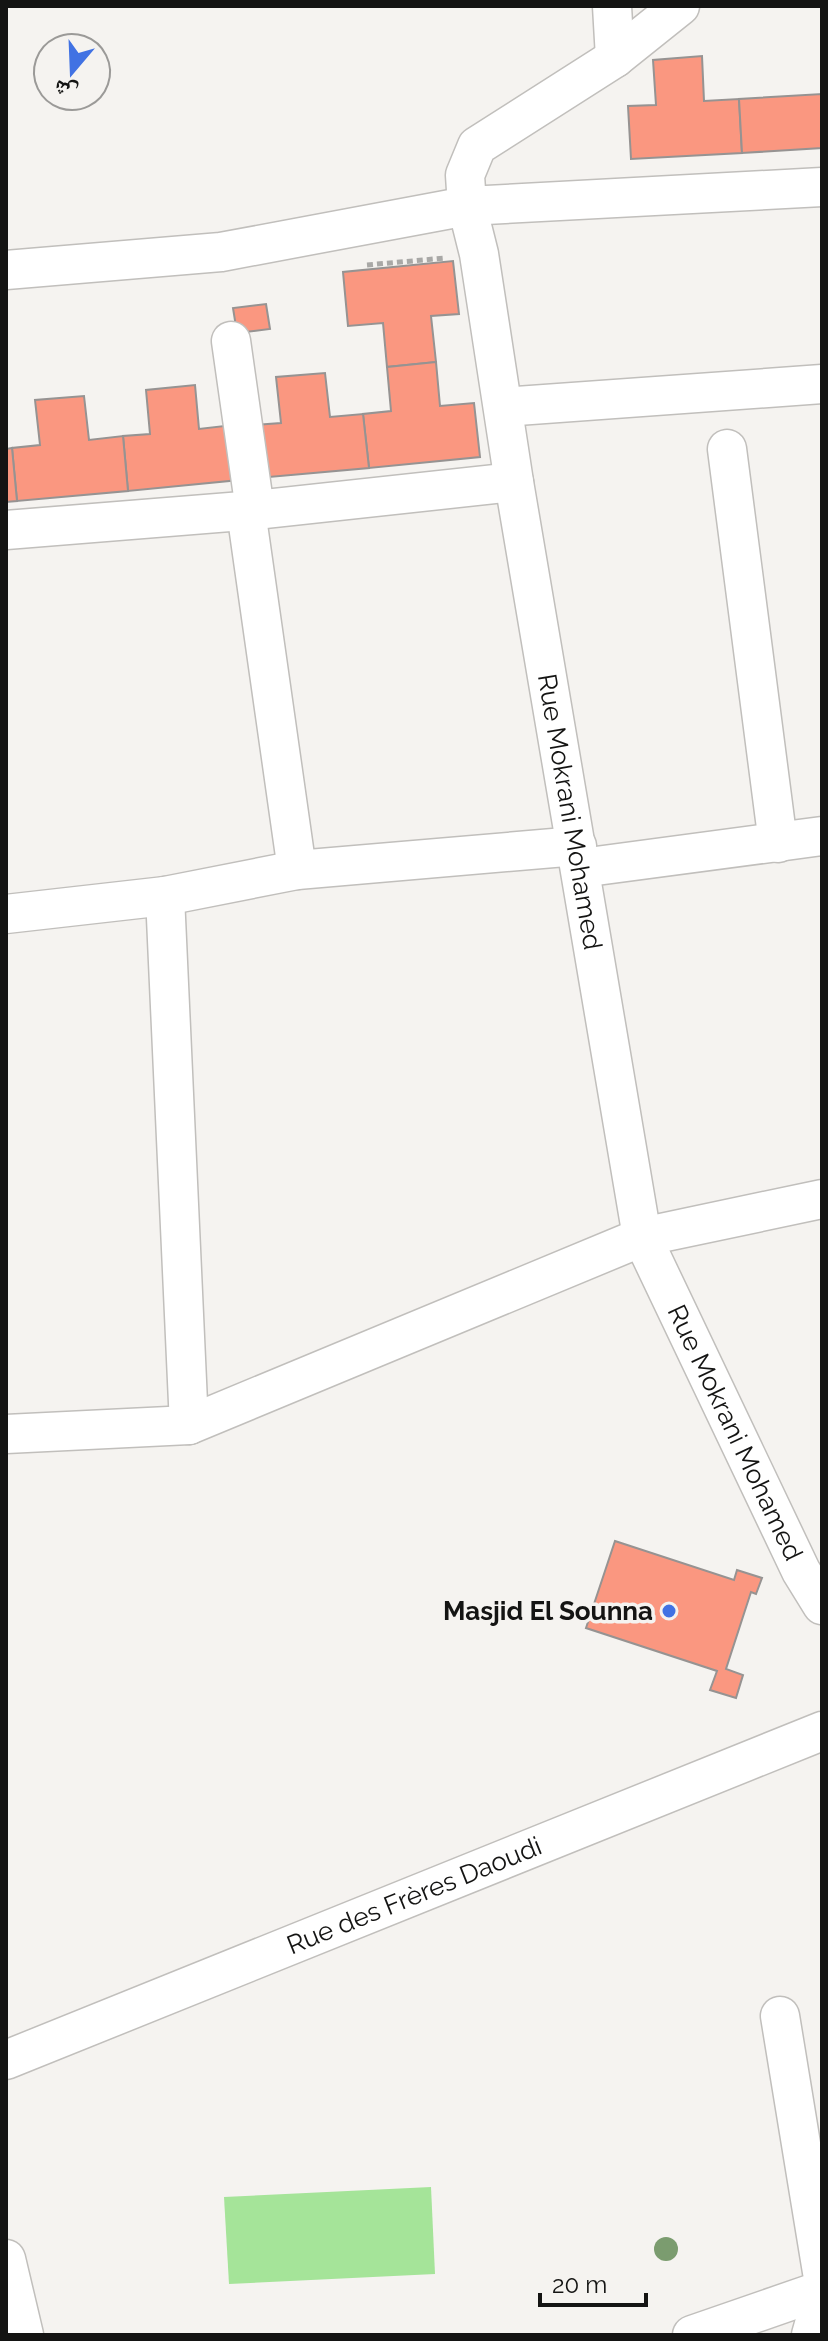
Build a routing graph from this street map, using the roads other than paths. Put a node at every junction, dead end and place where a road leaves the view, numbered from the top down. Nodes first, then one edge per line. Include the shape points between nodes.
1 (612, 6) edge
2 (680, 6) edge
3 (615, 58) junction
4 (822, 187) edge
5 (467, 206) junction
6 (6, 270) edge
7 (232, 371) dead end
8 (822, 384) edge
9 (503, 407) junction
10 (727, 449) dead end
11 (514, 482) junction
12 (250, 511) junction
13 (6, 530) edge
14 (822, 836) edge
15 (778, 843) junction
16 (579, 857) junction
17 (297, 870) junction
18 (165, 896) junction
19 (6, 914) edge
20 (822, 1199) edge
21 (642, 1237) junction
22 (189, 1425) junction
23 (6, 1434) edge
24 (812, 1567) edge
25 (822, 1605) edge
26 (822, 1731) edge
27 (780, 2016) dead end
28 (6, 2060) edge
29 (6, 2259) edge
30 (822, 2272) edge
31 (822, 2293) edge
32 (24, 2335) edge
33 (692, 2335) edge
34 (811, 2335) edge

1 - 3 street
2 - 3 street, Rue Mokrani Mohamed
3 - 5 street, Rue Mokrani Mohamed via 477,146 465,175
4 - 5 street
5 - 6 street via 221,252
5 - 9 street, Rue Mokrani Mohamed
7 - 12 street
8 - 9 street
9 - 11 street, Rue Mokrani Mohamed
10 - 15 street
11 - 12 street
11 - 16 street, Rue Mokrani Mohamed
12 - 13 street
12 - 17 street
14 - 15 street
15 - 16 street
16 - 17 street
16 - 21 street, Rue Mokrani Mohamed
17 - 18 street
18 - 19 street
18 - 22 street
20 - 21 street
21 - 22 street
21 - 24 street, Rue Mokrani Mohamed
22 - 23 street
24 - 25 street, Rue Mokrani Mohamed
26 - 28 street, Rue des Frères Daoudi
27 - 30 street
29 - 32 street
31 - 33 street
31 - 34 street

